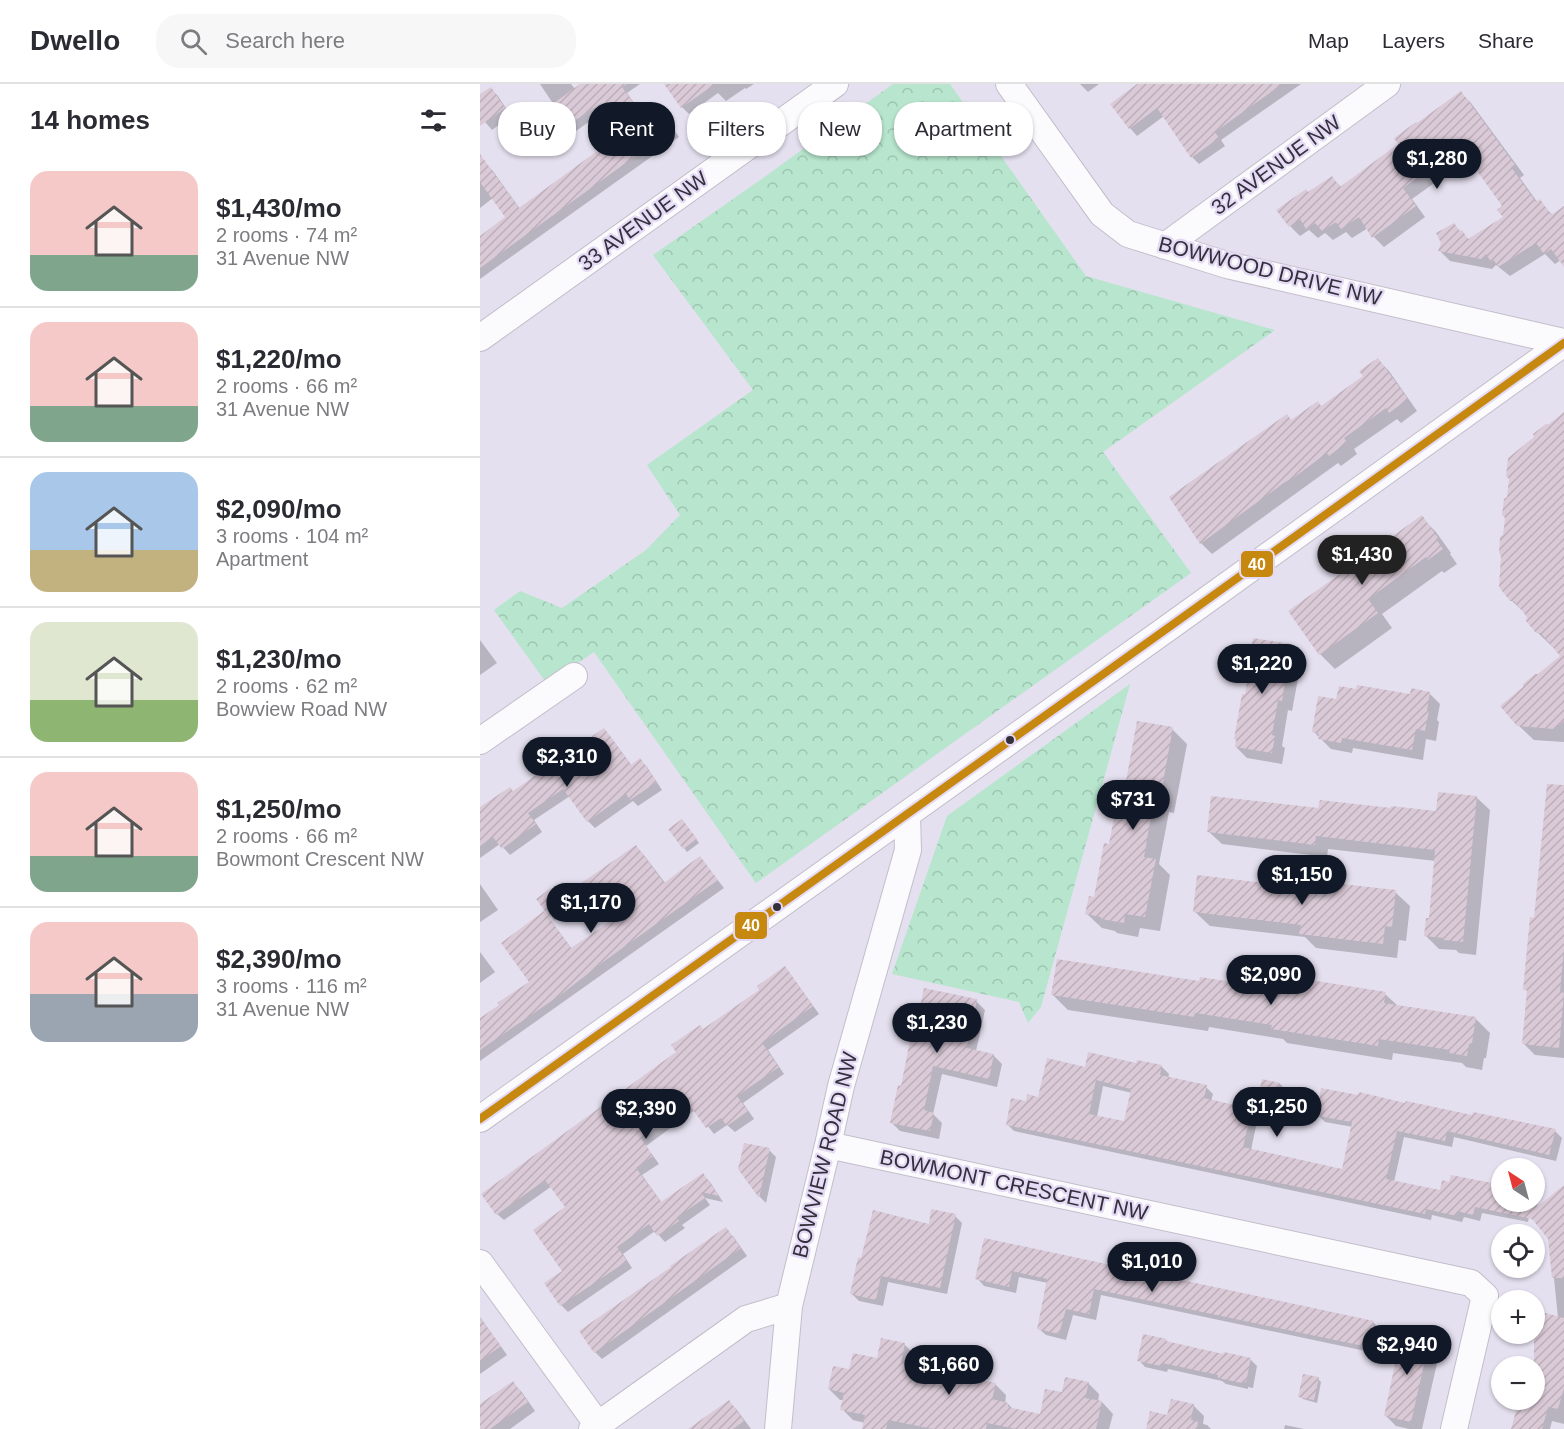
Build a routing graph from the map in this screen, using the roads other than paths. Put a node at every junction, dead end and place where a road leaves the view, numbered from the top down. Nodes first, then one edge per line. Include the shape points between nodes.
1 (835, 84) edge
2 (1009, 84) edge
3 (1387, 84) edge
4 (1166, 246) junction
5 (480, 338) edge
6 (1564, 343) edge
7 (574, 676) dead end
8 (480, 741) edge
9 (907, 815) junction
10 (480, 1119) edge
11 (828, 1144) junction
12 (480, 1263) edge
13 (789, 1306) junction
14 (595, 1427) edge
15 (778, 1429) edge
16 (1454, 1429) edge

1 - 5 street, 33 AVENUE NW
2 - 4 street, BOWWOOD DRIVE NW via 1102,214 1128,234
3 - 4 street, 32 AVENUE NW
4 - 6 street, BOWWOOD DRIVE NW via 1227,265
6 - 9 street
7 - 8 street
9 - 10 street
9 - 11 street, BOWVIEW ROAD NW via 908,850
11 - 13 street, BOWVIEW ROAD NW
11 - 16 street, BOWMONT CRESCENT NW via 1471,1283 1485,1296
12 - 14 street
13 - 14 street via 746,1319
13 - 15 street, BOWVIEW ROAD NW

